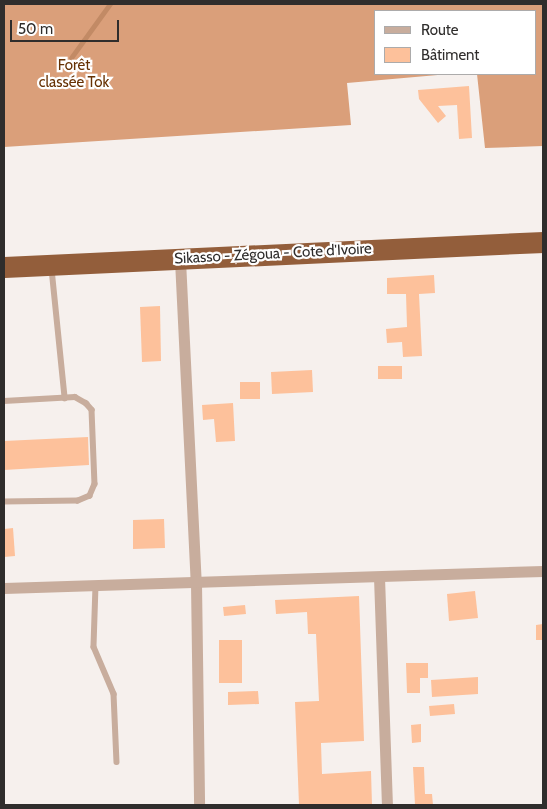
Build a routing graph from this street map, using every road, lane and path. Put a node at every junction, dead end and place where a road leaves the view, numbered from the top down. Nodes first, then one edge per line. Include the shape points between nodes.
1 (543, 242) edge
2 (180, 260) junction
3 (52, 265) junction
4 (4, 266) edge
5 (65, 398) junction
6 (4, 401) edge
7 (4, 502) edge
8 (543, 572) edge
9 (379, 577) junction
10 (196, 583) junction
11 (96, 586) junction
12 (4, 588) edge
13 (117, 762) dead end
14 (199, 805) edge
15 (387, 805) edge

1 - 2 highway, Sikasso - Zégoua - Cote d'Ivoire
2 - 3 highway, Sikasso - Zégoua - Cote d'Ivoire
2 - 10 street
3 - 4 highway, Sikasso - Zégoua - Cote d'Ivoire
3 - 5 lane
5 - 6 lane
5 - 7 lane via 75,397 92,410 95,484 90,496 78,501
8 - 9 street
9 - 10 street
9 - 15 street
10 - 11 street
10 - 14 street
11 - 12 street
11 - 13 lane via 94,646 114,694

